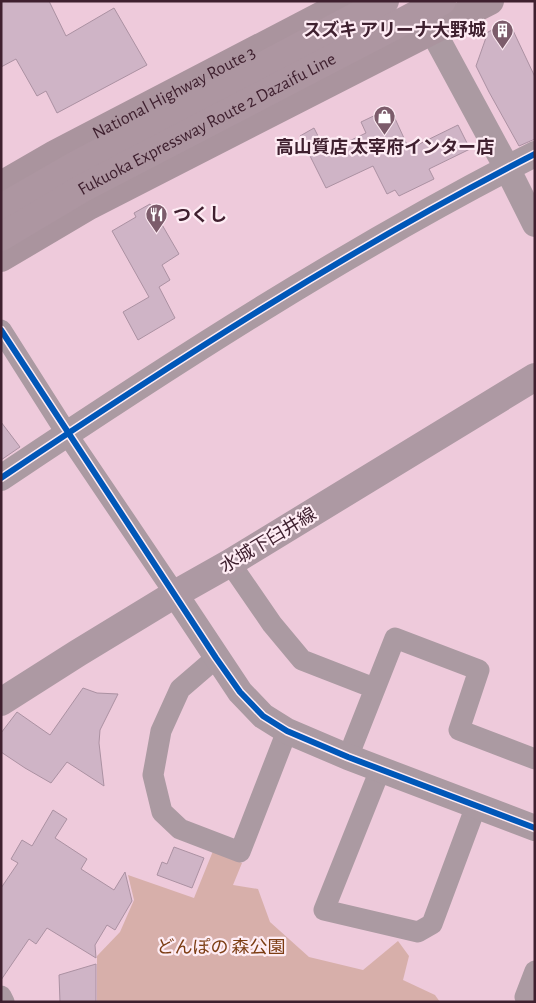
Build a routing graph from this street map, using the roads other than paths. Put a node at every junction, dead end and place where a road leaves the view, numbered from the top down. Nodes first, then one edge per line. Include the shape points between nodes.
1 (349, 1) edge
2 (384, 1) edge
3 (417, 1) edge
4 (442, 1) edge
5 (490, 1) edge
6 (433, 31) junction
7 (535, 154) edge
8 (507, 168) junction
9 (1, 185) edge
10 (1, 208) edge
11 (535, 224) edge
12 (1, 237) edge
13 (1, 258) edge
14 (1, 330) edge
15 (535, 377) edge
16 (67, 434) junction
17 (1, 478) edge
18 (230, 563) junction
19 (174, 594) junction
20 (216, 658) junction
21 (374, 688) junction
22 (1, 702) edge
23 (287, 731) junction
24 (348, 757) junction
25 (535, 759) edge
26 (380, 770) junction
27 (476, 806) junction
28 (535, 828) edge
29 (535, 971) edge
30 (1, 996) edge
31 (535, 1000) edge
32 (4, 1002) edge

1 - 9 highway, National Highway Route 3
2 - 10 highway, Fukuoka Expressway Route 2 Dazaifu Line
3 - 6 street
4 - 12 highway, Fukuoka Expressway Route 2 Dazaifu Line, bridge via 84,188
5 - 6 highway
6 - 8 street
6 - 13 highway via 89,206
7 - 8 street
8 - 11 street
8 - 16 street via 346,257
14 - 16 street
15 - 18 main road, 水城下臼井線
16 - 17 street
16 - 19 street
18 - 19 main road, 水城下臼井線
18 - 21 street via 272,624 302,660
19 - 20 street
19 - 22 main road, 水城下臼井線
20 - 23 street via 240,692 263,716
20 - 23 street via 180,689 161,731 153,776 162,812 180,829 240,852
21 - 24 street
21 - 25 street via 395,638 479,670 458,730
23 - 24 street
24 - 26 street
26 - 27 street
26 - 27 street via 324,910 418,932 432,924
27 - 28 street
29 - 31 street via 525,997
30 - 32 street

